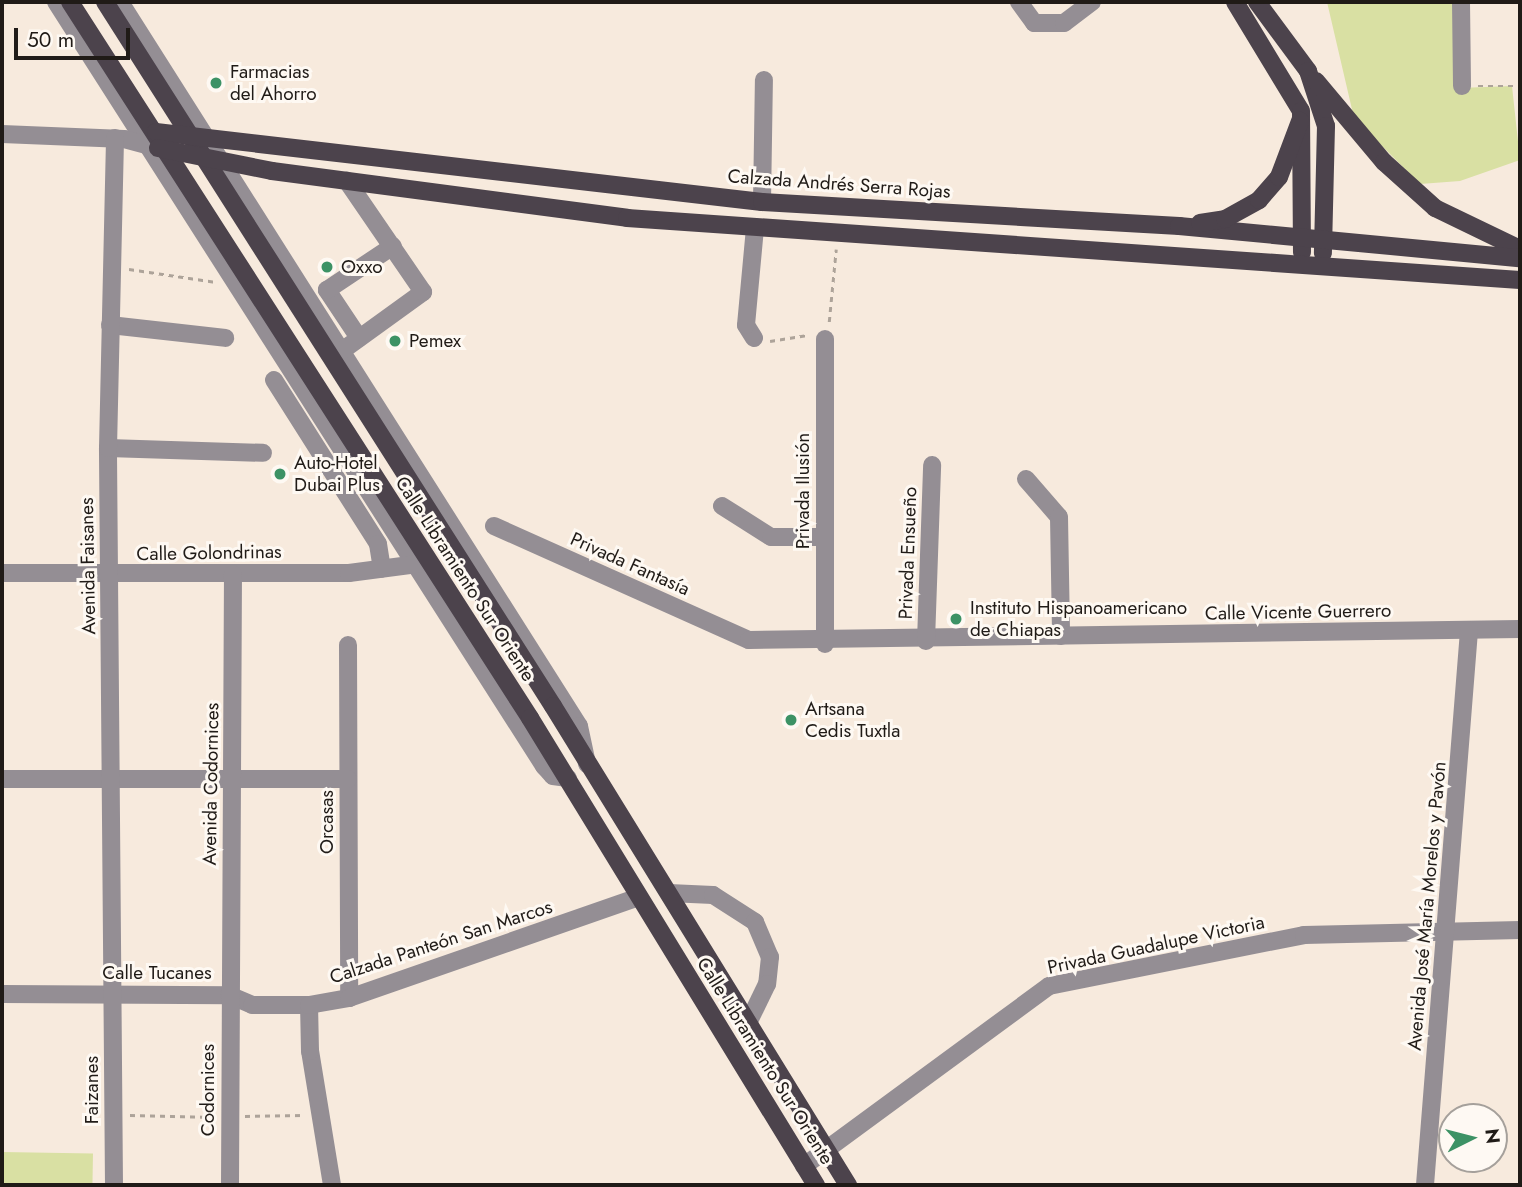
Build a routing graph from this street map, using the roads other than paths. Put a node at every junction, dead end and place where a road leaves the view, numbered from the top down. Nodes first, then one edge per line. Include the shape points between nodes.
1 (57, 2) edge
2 (70, 2) edge
3 (105, 2) edge
4 (120, 2) edge
5 (1019, 2) edge
6 (1092, 2) edge
7 (1235, 2) edge
8 (1257, 2) edge
9 (1461, 2) edge
10 (1308, 71) junction
11 (764, 79) dead end
12 (1462, 86) road end
13 (1301, 111) junction
14 (206, 133) junction
15 (2, 134) edge
16 (141, 139) junction
17 (225, 162) junction
18 (347, 181) junction
19 (689, 194) junction
20 (762, 202) junction
21 (685, 223) junction
22 (1180, 226) junction
23 (755, 228) junction
24 (1304, 241) junction
25 (1326, 242) junction
26 (393, 246) junction
27 (1520, 250) edge
28 (1520, 258) edge
29 (1300, 262) junction
30 (1321, 263) junction
31 (1520, 280) edge
32 (327, 290) junction
33 (311, 299) junction
34 (110, 325) junction
35 (225, 338) dead end
36 (359, 338) junction
37 (754, 338) road end
38 (825, 339) road end
39 (343, 350) junction
40 (274, 380) dead end
41 (108, 448) junction
42 (263, 453) dead end
43 (932, 465) dead end
44 (1026, 479) dead end
45 (722, 506) dead end
46 (494, 526) dead end
47 (822, 537) junction
48 (417, 564) junction
49 (382, 569) junction
50 (2, 573) edge
51 (233, 574) junction
52 (109, 575) junction
53 (1520, 629) edge
54 (1469, 631) junction
55 (1061, 636) junction
56 (749, 640) joint
57 (926, 641) junction
58 (825, 644) junction
59 (348, 645) dead end
60 (587, 764) junction
61 (568, 778) junction
62 (2, 779) edge
63 (232, 779) junction
64 (348, 779) junction
65 (113, 780) junction
66 (669, 893) junction
67 (639, 897) junction
68 (1520, 930) edge
69 (1448, 933) junction
70 (2, 994) edge
71 (112, 994) junction
72 (229, 995) junction
73 (349, 998) junction
74 (309, 1005) junction
75 (749, 1021) junction
76 (827, 1151) junction
77 (804, 1166) junction
78 (114, 1185) edge
79 (230, 1185) edge
80 (332, 1185) edge
81 (816, 1185) edge
82 (848, 1185) edge
83 (1425, 1185) edge

1 - 16 street
2 - 61 main road, Calle Libramiento Sur Oriente
3 - 60 main road, Calle Libramiento Sur Oriente
4 - 14 street
5 - 6 street via 1034,23 1054,23
7 - 13 main road
8 - 10 main road
9 - 12 street
10 - 25 main road via 1330,160
10 - 27 main road via 1384,162 1435,208
11 - 20 street
13 - 22 main road via 1279,177 1259,200 1224,219
13 - 24 main road
14 - 16 main road, Calzada Andrés Serra Rojas
14 - 17 street
14 - 19 main road, Calzada Andrés Serra Rojas
15 - 16 street
16 - 17 main road
16 - 34 street, Avenida Faisanes via 109,266
16 - 48 street
17 - 18 main road
17 - 33 street
18 - 21 main road
18 - 26 street
19 - 20 main road, Calzada Andrés Serra Rojas
19 - 21 main road
20 - 22 main road, Calzada Andrés Serra Rojas
21 - 23 main road
22 - 24 main road, Calzada Andrés Serra Rojas
23 - 29 main road
23 - 37 street via 746,325
24 - 25 main road, Calzada Andrés Serra Rojas
24 - 29 main road
25 - 28 main road, Calzada Andrés Serra Rojas
25 - 30 main road
26 - 32 street
26 - 36 street via 423,292
29 - 30 main road
30 - 31 main road
32 - 33 street
32 - 36 street
33 - 39 street
34 - 35 street
34 - 41 street, Avenida Faisanes
36 - 39 street
38 - 47 street, Privada Ilusión
39 - 60 street via 579,726
40 - 49 street via 378,544
41 - 42 street
41 - 52 street, Avenida Faisanes
43 - 57 street, Privada Ensueño
44 - 55 street via 1059,517
45 - 47 street via 771,537
46 - 56 street, Privada Fantasía
47 - 58 street, Privada Ilusión
48 - 49 street, Calle Golondrinas
48 - 61 street via 544,766 552,776
49 - 51 street, Calle Golondrinas
50 - 52 street, Calle Golondrinas
51 - 52 street, Calle Golondrinas
51 - 63 street, Avenida Codornices
52 - 65 street, Avenida Faisanes
53 - 54 street, Calle Vicente Guerrero
54 - 55 street, Calle Vicente Guerrero
54 - 69 street, Avenida José María Morelos y Pavón
55 - 57 street, Calle Vicente Guerrero
56 - 58 street, Calle Vicente Guerrero
57 - 58 street, Calle Vicente Guerrero
59 - 64 street, Orcasas
60 - 66 main road, Calle Libramiento Sur Oriente
61 - 67 main road, Calle Libramiento Sur Oriente
62 - 65 street
63 - 64 street
63 - 65 street
63 - 72 street, Avenida Codornices
64 - 73 street, Orcasas
65 - 71 street, Avenida Faisanes
66 - 75 main road, Calle Libramiento Sur Oriente
66 - 75 street via 713,895 755,922 770,957 768,985
67 - 73 street, Calzada Panteón San Marcos
67 - 77 main road, Calle Libramiento Sur Oriente
68 - 69 street, Privada Guadalupe Victoria
69 - 76 street, Privada Guadalupe Victoria via 1304,935 1049,986
69 - 83 street, Avenida José María Morelos y Pavón
70 - 71 street, Calle Tucanes
71 - 72 street, Calle Tucanes
71 - 78 street, Faizanes
72 - 74 street, Calle Tucanes via 252,1005
72 - 79 street, Codornices
73 - 74 street, Calzada Panteón San Marcos
74 - 80 street via 310,1051
75 - 76 main road, Calle Libramiento Sur Oriente
76 - 77 street, Privada Guadalupe Victoria
76 - 82 main road, Calle Libramiento Sur Oriente
77 - 81 main road, Calle Libramiento Sur Oriente

